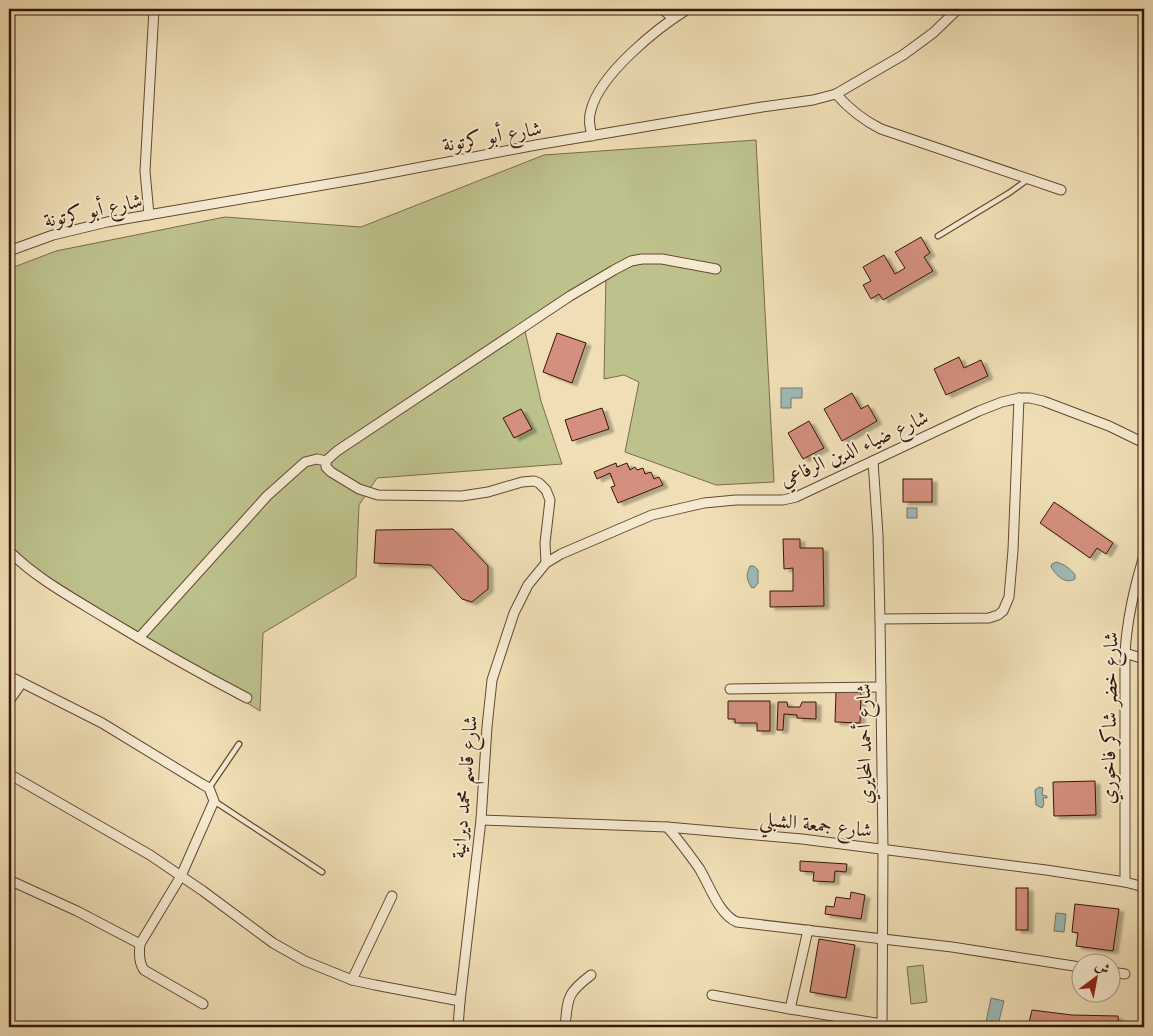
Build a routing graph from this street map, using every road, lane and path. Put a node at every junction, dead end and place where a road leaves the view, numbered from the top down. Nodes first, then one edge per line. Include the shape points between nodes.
1 (154, 9) edge
2 (662, 9) edge
3 (688, 9) edge
4 (958, 9) edge
5 (673, 18) junction
6 (836, 94) junction
7 (592, 136) junction
8 (1027, 180) junction
9 (1061, 190) dead end
10 (149, 215) junction
11 (938, 236) dead end
12 (9, 251) edge
13 (716, 270) dead end
14 (1019, 398) junction
15 (1144, 443) edge
16 (326, 461) junction
17 (873, 461) junction
18 (10, 555) edge
19 (1144, 556) edge
20 (546, 563) junction
21 (880, 620) junction
22 (139, 638) junction
23 (1125, 653) junction
24 (1144, 659) edge
25 (9, 676) edge
26 (21, 684) junction
27 (881, 686) junction
28 (730, 688) dead end
29 (248, 698) dead end
30 (9, 701) edge
31 (239, 744) dead end
32 (9, 774) edge
33 (208, 788) junction
34 (214, 801) junction
35 (481, 820) junction
36 (667, 827) junction
37 (883, 849) junction
38 (322, 872) dead end
39 (181, 876) junction
40 (9, 880) edge
41 (1125, 882) junction
42 (1144, 887) edge
43 (392, 896) dead end
44 (808, 930) junction
45 (884, 938) junction
46 (140, 944) junction
47 (1070, 965) edge
48 (1120, 973) edge
49 (1125, 974) dead end
50 (591, 976) dead end
51 (352, 980) junction
52 (712, 995) dead end
53 (460, 1001) junction
54 (204, 1004) dead end
55 (790, 1009) junction
56 (882, 1026) edge
57 (458, 1027) edge
58 (565, 1027) edge

1 - 10 street via 145,171
2 - 5 street
3 - 5 street
4 - 6 street, شارع أبو كرتونة via 903,55
5 - 7 street via 636,48 600,91 589,118
6 - 7 street, شارع أبو كرتونة
6 - 8 street via 855,114 881,129
7 - 10 street, شارع أبو كرتونة
8 - 9 street
8 - 11 lane
10 - 12 street, شارع أبو كرتونة via 78,228
13 - 16 street via 662,259 631,261 570,296
14 - 15 street, شارع ضياء الدين الرفاعي via 1043,401
14 - 17 street, شارع ضياء الدين الرفاعي via 978,411
14 - 21 street via 1013,550 1007,605 998,615 988,618
16 - 20 street via 331,472 359,489 378,495 462,496 522,482 539,483 550,500
16 - 22 street via 304,462 268,496
17 - 20 street, شارع ضياء الدين الرفاعي via 796,498 721,501 652,515
17 - 21 street, شارع أحمد المحايري
18 - 22 street via 44,580
19 - 23 street, شارع خضر شاكر فاخوري via 1132,602
20 - 35 street, شارع قاسم محمد ديرانية via 520,598 492,680
21 - 27 street, شارع أحمد المحايري
22 - 29 street
23 - 24 street
23 - 41 street, شارع خضر شاكر فاخوري
25 - 26 street
26 - 30 street
26 - 33 street via 94,718
27 - 28 street
27 - 37 street, شارع أحمد المحايري
31 - 33 lane
32 - 39 street
33 - 34 street
34 - 38 lane
34 - 39 street
35 - 36 street, شارع جمعة الشبلي
35 - 53 street, شارع قاسم محمد ديرانية
36 - 37 street, شارع جمعة الشبلي
36 - 44 street via 678,838 729,918 737,922
37 - 41 street, شارع جمعة الشبلي
37 - 45 street, شارع أحمد المحايري
39 - 46 street
39 - 51 street via 288,952
40 - 46 street
41 - 42 street, شارع جمعة الشبلي
43 - 51 street
44 - 45 street
44 - 55 street
45 - 47 street
45 - 56 street, شارع أحمد المحايري
46 - 54 street via 144,970
48 - 49 street
50 - 58 street via 570,994
51 - 53 street
52 - 55 street
53 - 57 street, شارع قاسم محمد ديرانية
55 - 56 street

